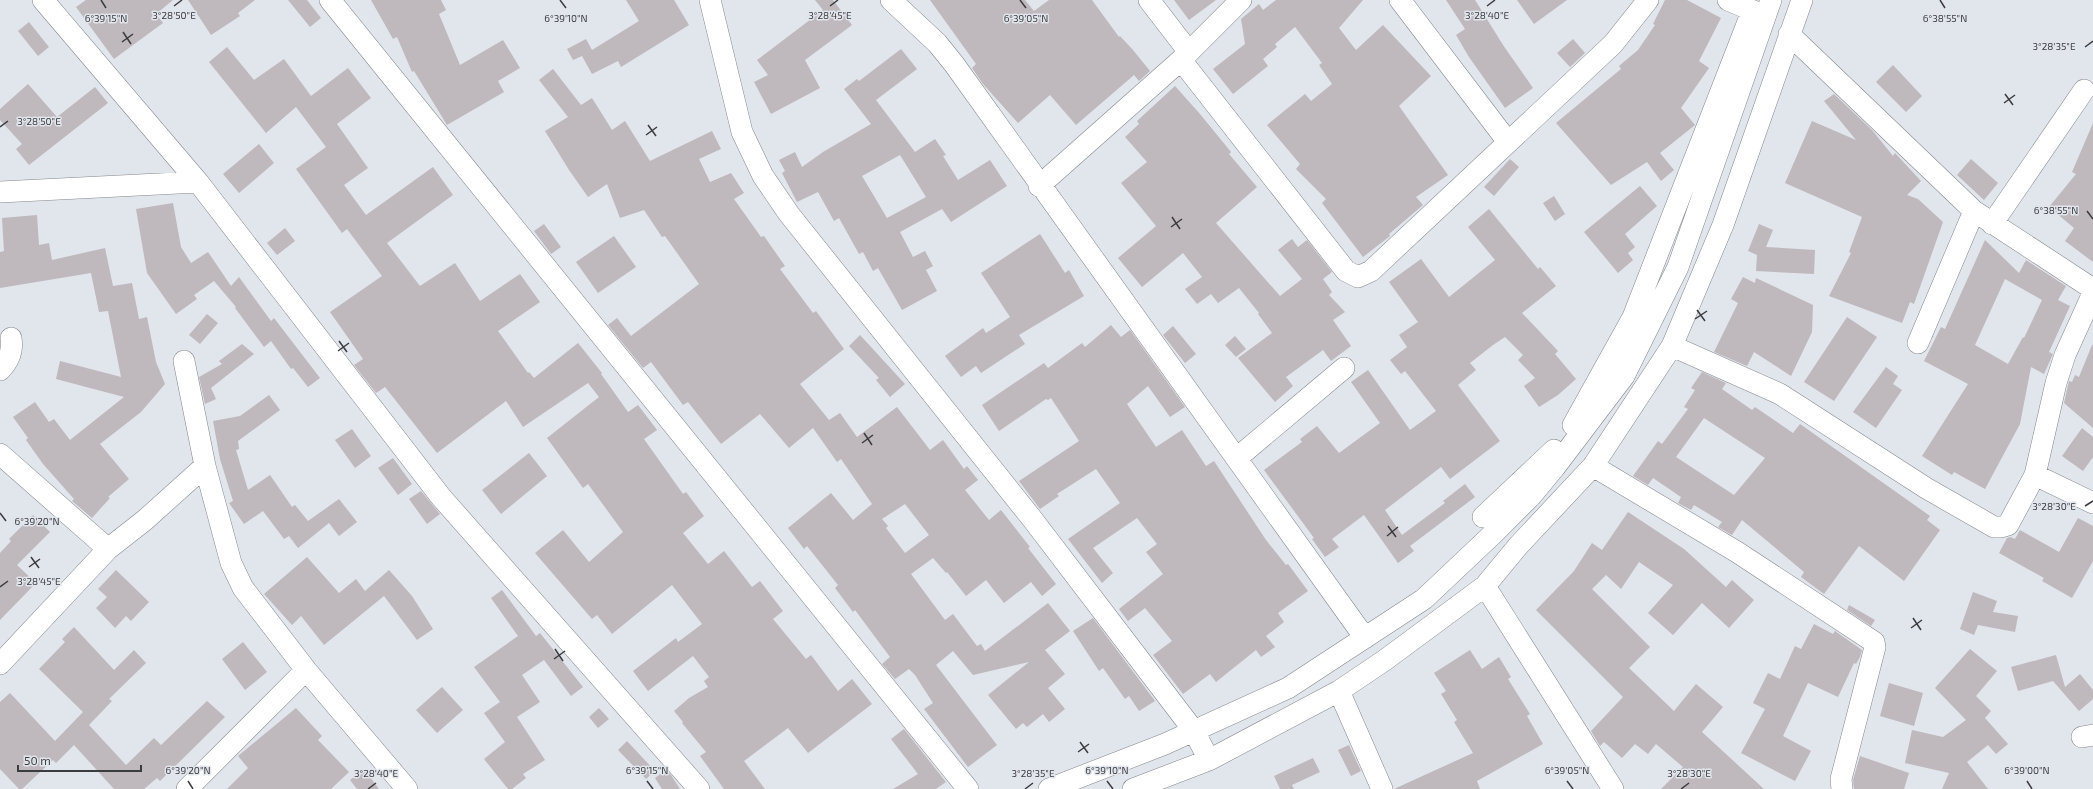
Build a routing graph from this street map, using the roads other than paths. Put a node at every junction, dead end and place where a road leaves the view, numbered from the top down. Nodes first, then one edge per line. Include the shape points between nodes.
1 (43, 0) edge
2 (330, 0) edge
3 (710, 0) edge
4 (891, 0) edge
5 (1149, 0) edge
6 (1241, 0) edge
7 (1400, 0) edge
8 (1648, 0) edge
9 (1728, 0) edge
10 (1802, 0) edge
11 (1763, 9) edge
12 (1789, 34) junction
13 (1185, 56) junction
14 (2084, 90) dead end
15 (1508, 142) junction
16 (198, 182) junction
17 (1039, 186) junction
18 (0, 192) edge
19 (1974, 211) junction
20 (1992, 224) junction
21 (2093, 289) edge
22 (2093, 293) edge
23 (11, 338) dead end
24 (1918, 343) dead end
25 (1672, 346) junction
26 (184, 361) dead end
27 (1344, 368) dead end
28 (0, 370) edge
29 (0, 454) edge
30 (1237, 458) junction
31 (205, 466) junction
32 (1593, 466) junction
33 (2035, 475) junction
34 (2093, 503) edge
35 (1483, 517) dead end
36 (108, 549) junction
37 (1485, 586) junction
38 (1365, 638) junction
39 (0, 664) edge
40 (306, 670) junction
41 (1339, 691) junction
42 (1194, 731) junction
43 (1209, 760) junction
44 (187, 789) edge
45 (408, 789) edge
46 (700, 789) edge
47 (968, 789) edge
48 (1049, 789) edge
49 (1133, 789) edge
50 (1382, 789) edge
51 (1613, 789) edge
52 (1842, 789) edge

1 - 16 street
2 - 47 street
3 - 42 street via 742,132 763,176 789,214 1033,520
4 - 17 street via 937,43 954,64
5 - 13 street
6 - 13 street
7 - 15 street
8 - 15 street via 1613,44
9 - 11 street
10 - 12 street
11 - 35 street via 1633,317 1577,420 1558,446
11 - 38 street via 1678,267 1624,376 1555,467 1495,532 1424,599
12 - 19 street
12 - 25 street via 1723,225
13 - 15 street via 1346,271 1358,277 1371,271
13 - 17 street
14 - 20 street
16 - 18 street
16 - 46 street via 441,497
17 - 30 street
19 - 20 street
19 - 24 street
20 - 21 street
22 - 33 street via 2060,369
23 - 28 street via 9,358
25 - 32 street
25 - 33 street via 1780,394 1926,488 1994,527 2008,524
26 - 31 street
27 - 30 street
29 - 36 street
30 - 38 street
31 - 36 street via 145,520
31 - 40 street via 231,563 243,588
32 - 37 street via 1518,546
32 - 52 street via 1737,552 1874,642 1875,647 1841,779
33 - 34 street
36 - 39 street
37 - 41 street
37 - 51 street
38 - 42 street via 1288,688
40 - 44 street
40 - 45 street
41 - 43 street
41 - 50 street
42 - 43 street
42 - 48 street
43 - 49 street

